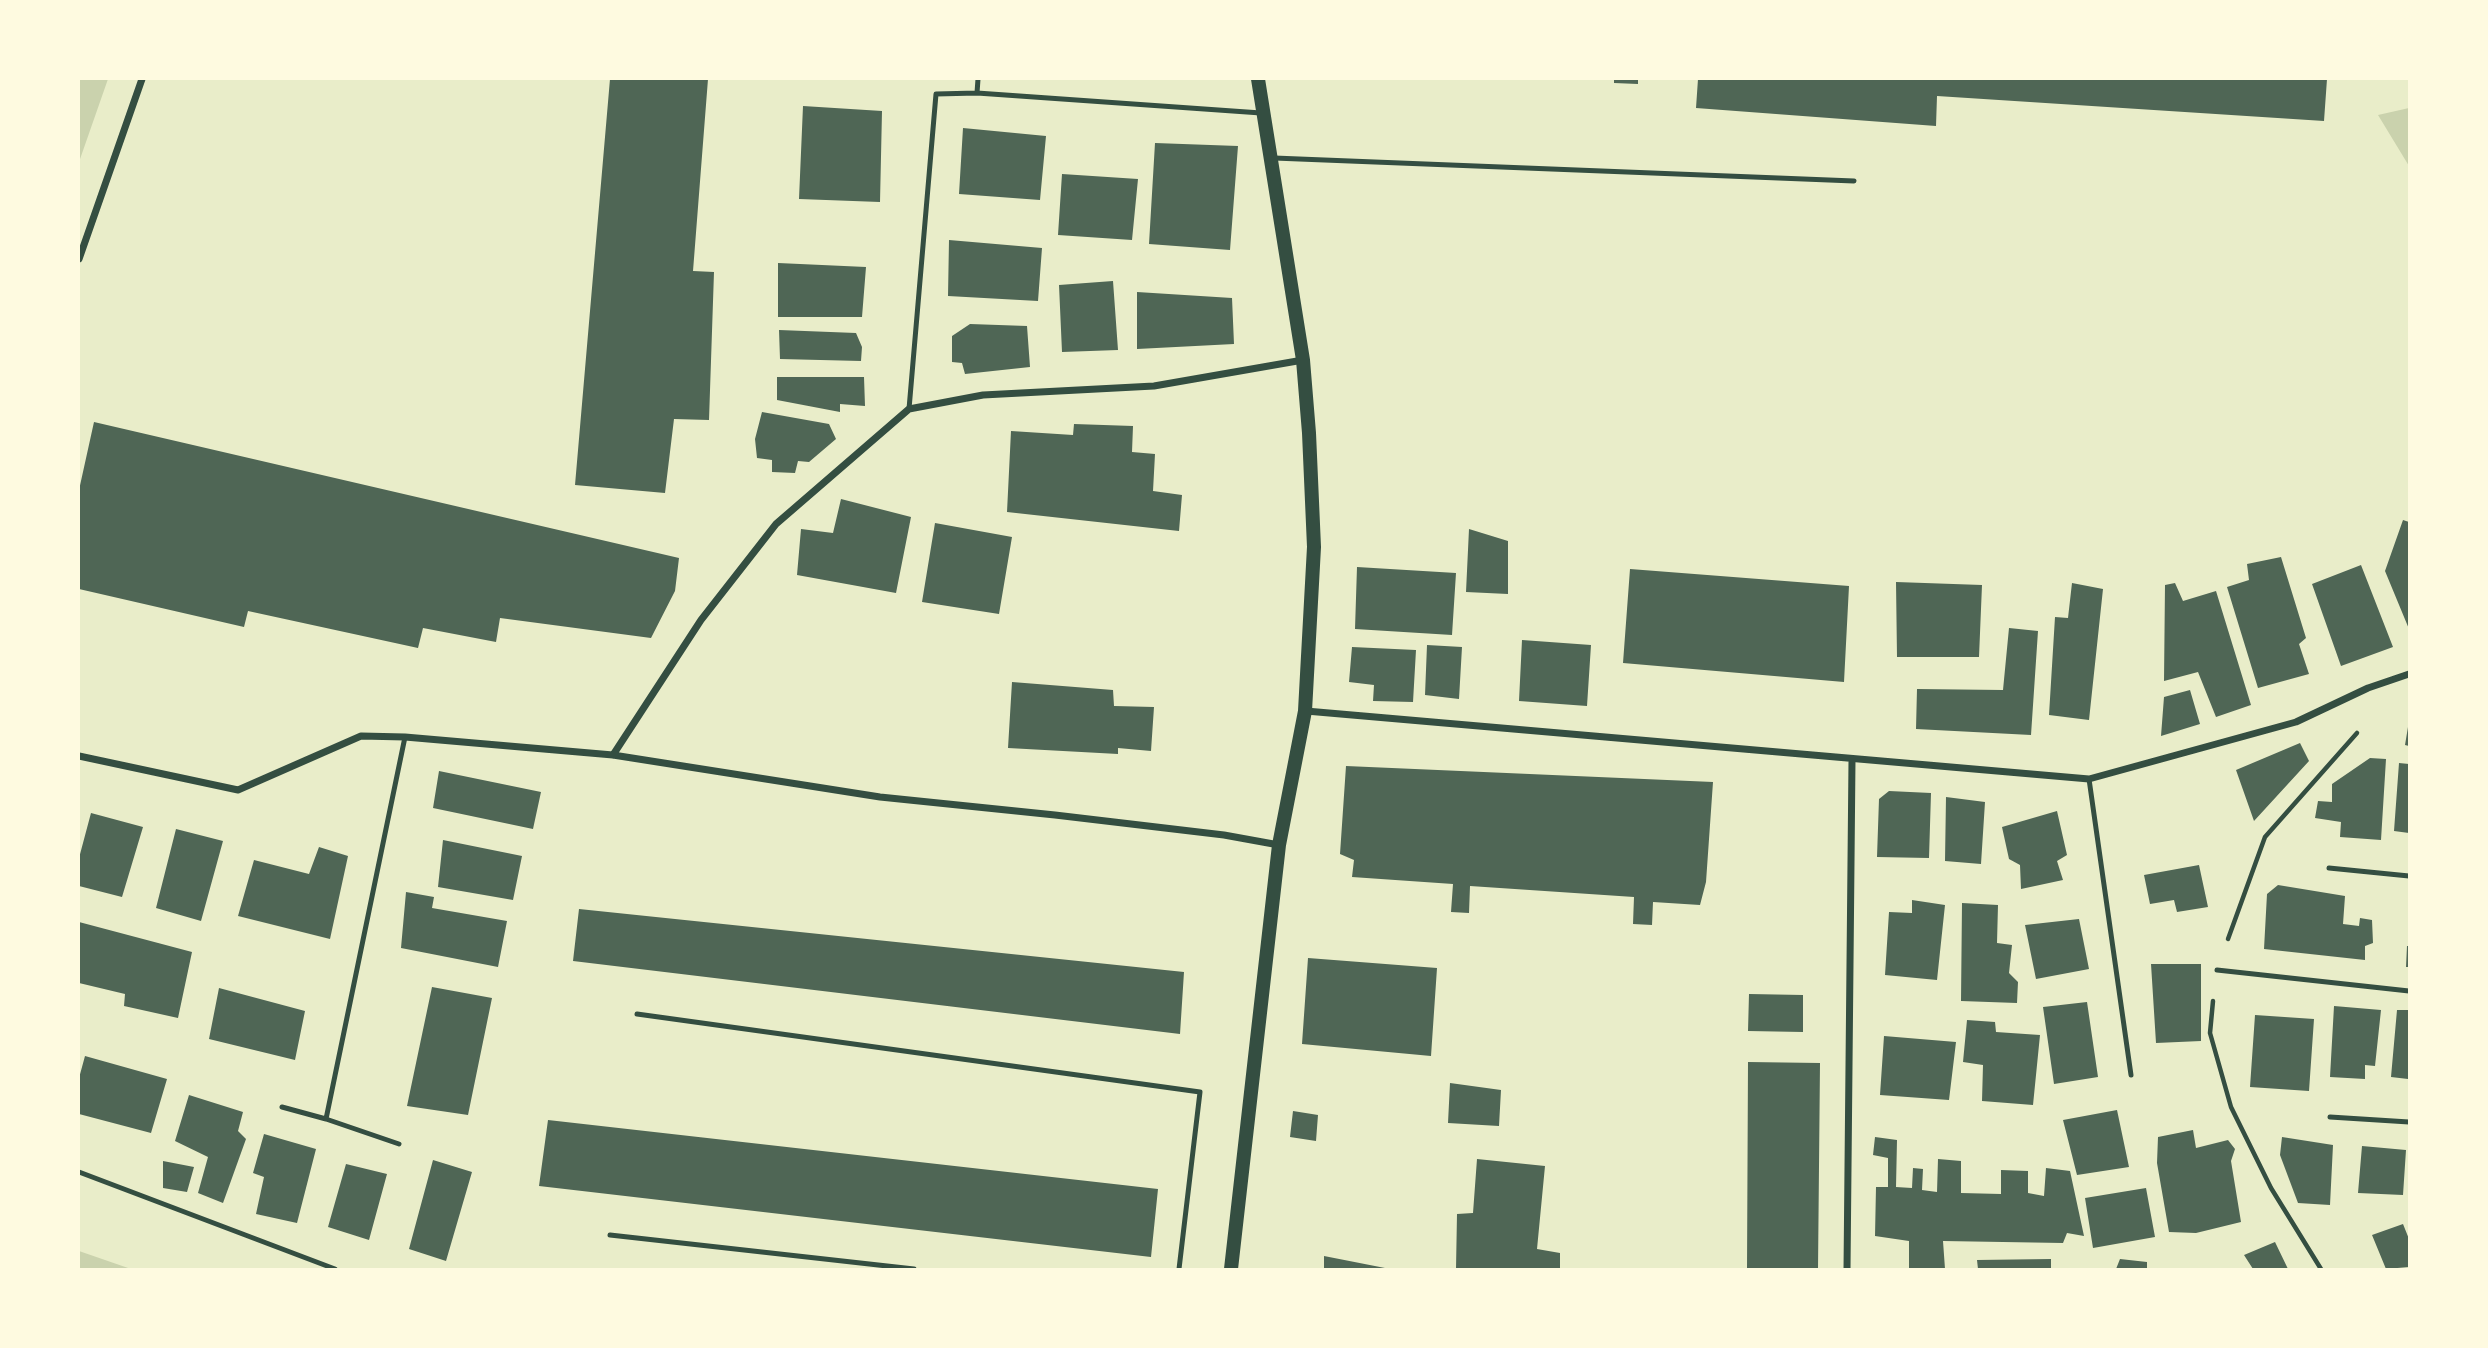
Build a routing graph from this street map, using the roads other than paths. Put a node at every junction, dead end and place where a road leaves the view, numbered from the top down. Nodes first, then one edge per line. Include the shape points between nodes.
1 (142, 79) edge
2 (978, 79) edge
3 (1258, 79) edge
4 (977, 93) junction
5 (1264, 113) junction
6 (1270, 158) junction
7 (1854, 181) dead end
8 (79, 259) edge
9 (1303, 360) junction
10 (909, 409) junction
11 (2409, 674) edge
12 (1305, 711) junction
13 (405, 737) junction
14 (613, 755) junction
15 (79, 756) edge
16 (1852, 760) junction
17 (2089, 779) junction
18 (1279, 845) junction
19 (2329, 868) dead end
20 (2409, 876) edge
21 (2217, 970) dead end
22 (2409, 990) edge
23 (638, 1014) dead end
24 (2131, 1075) dead end
25 (282, 1107) dead end
26 (2330, 1117) dead end
27 (326, 1119) junction
28 (2409, 1122) edge
29 (399, 1144) dead end
30 (79, 1172) edge
31 (610, 1235) dead end
32 (335, 1269) edge
33 (914, 1269) edge
34 (1179, 1269) edge
35 (1231, 1269) edge
36 (1846, 1269) edge

1 - 8 street
2 - 4 lane
3 - 5 main road
4 - 5 lane
4 - 10 lane via 936,94
5 - 6 main road
6 - 7 lane
6 - 9 main road
9 - 10 street via 1154,386 983,395
9 - 12 main road via 1314,547
10 - 14 street via 776,524 701,620
11 - 17 street via 2296,722
12 - 16 street
12 - 18 main road
13 - 14 street
13 - 15 street via 361,736 238,790
13 - 27 lane
14 - 18 street via 880,797
16 - 17 street
16 - 36 street
17 - 24 lane
18 - 35 main road
19 - 20 lane
21 - 22 lane
23 - 34 lane via 1200,1092
25 - 27 lane
26 - 28 lane
27 - 29 lane
30 - 32 lane
31 - 33 lane

